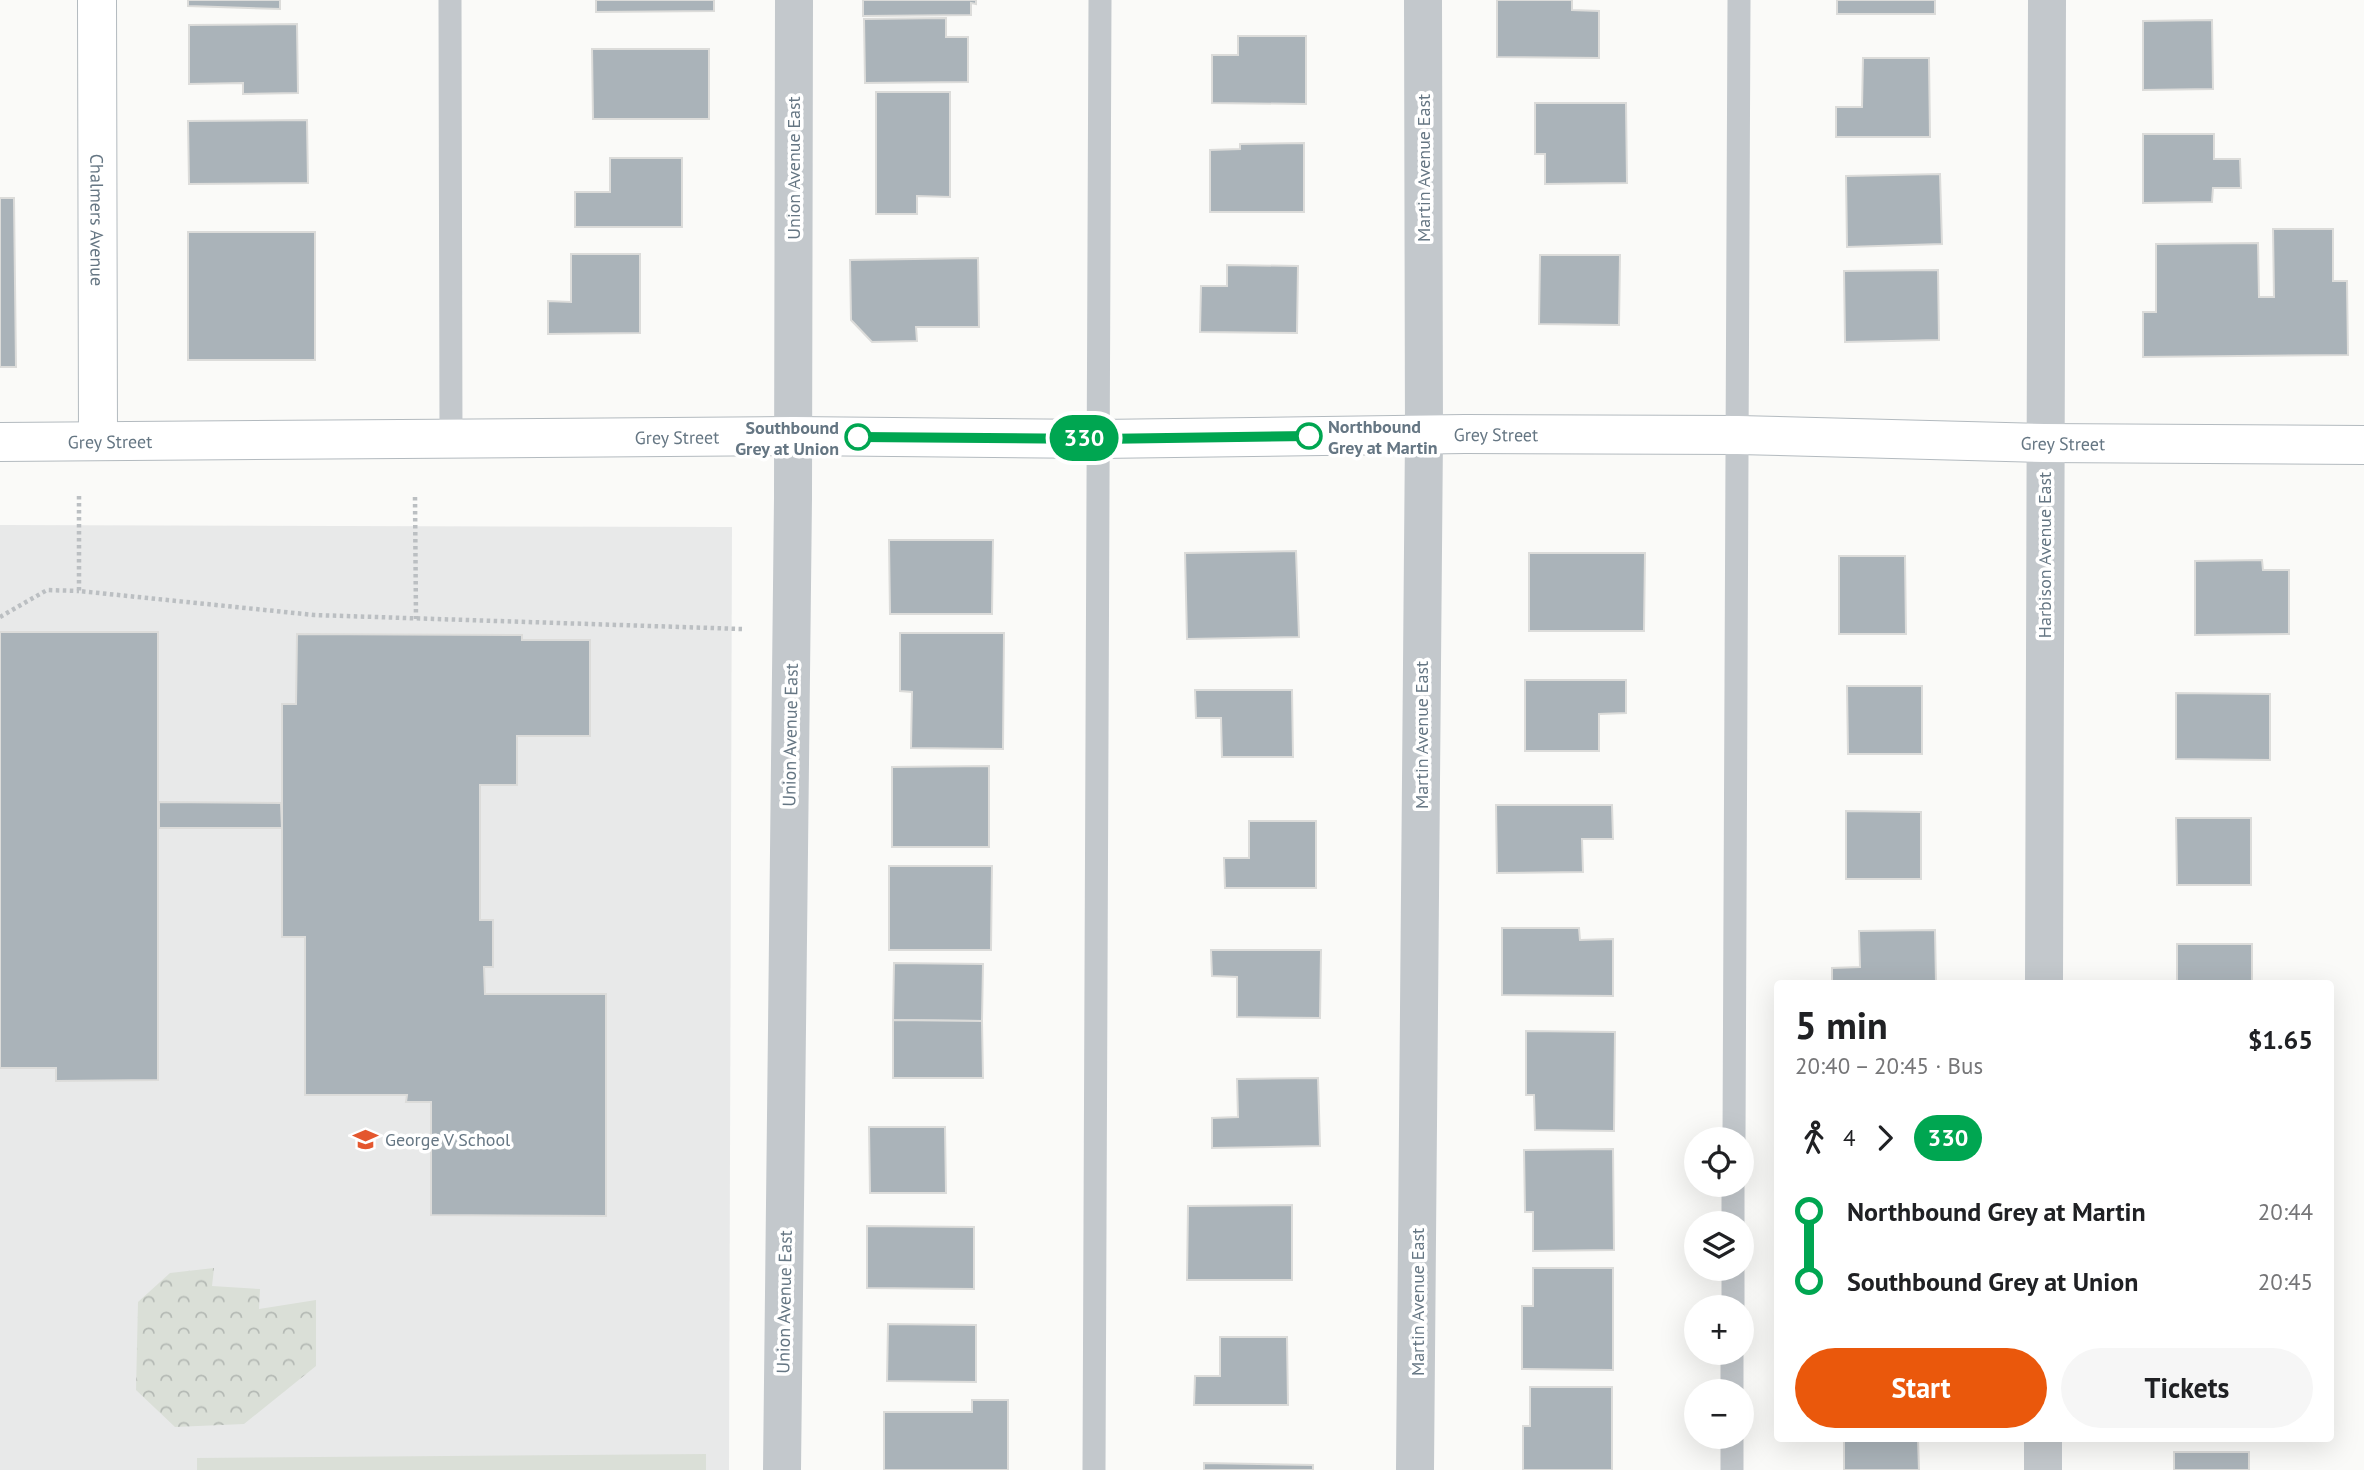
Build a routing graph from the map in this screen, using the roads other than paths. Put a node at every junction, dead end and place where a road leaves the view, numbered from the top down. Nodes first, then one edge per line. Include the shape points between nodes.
1 (97, 0) edge
2 (450, 0) edge
3 (794, 0) edge
4 (1100, 0) edge
5 (1423, 0) edge
6 (1739, 0) edge
7 (2047, 0) edge
8 (1424, 435) junction
9 (1738, 435) junction
10 (794, 436) junction
11 (450, 438) junction
12 (1098, 439) junction
13 (98, 440) junction
14 (0, 442) edge
15 (2044, 443) junction
16 (2364, 445) edge
17 (2043, 980) edge
18 (1734, 1127) edge
19 (2043, 1442) edge
20 (1732, 1449) edge
21 (782, 1470) edge
22 (1094, 1470) edge
23 (1415, 1470) edge
24 (1732, 1470) edge
25 (2043, 1470) edge

1 - 13 street, Chalmers Avenue
2 - 11 lane
3 - 10 street, Union Avenue East
4 - 12 lane
5 - 8 street, Martin Avenue East
6 - 9 lane
7 - 15 street, Harbison Avenue East
8 - 9 street, Grey Street
8 - 12 street, Grey Street
8 - 23 street, Martin Avenue East
9 - 15 street, Grey Street
9 - 18 lane
10 - 11 street, Grey Street
10 - 12 street, Grey Street
10 - 21 street, Union Avenue East
11 - 13 street, Grey Street
12 - 22 lane
13 - 14 street, Grey Street
15 - 16 street, Grey Street
15 - 17 street, Harbison Avenue East
19 - 25 street
20 - 24 lane

